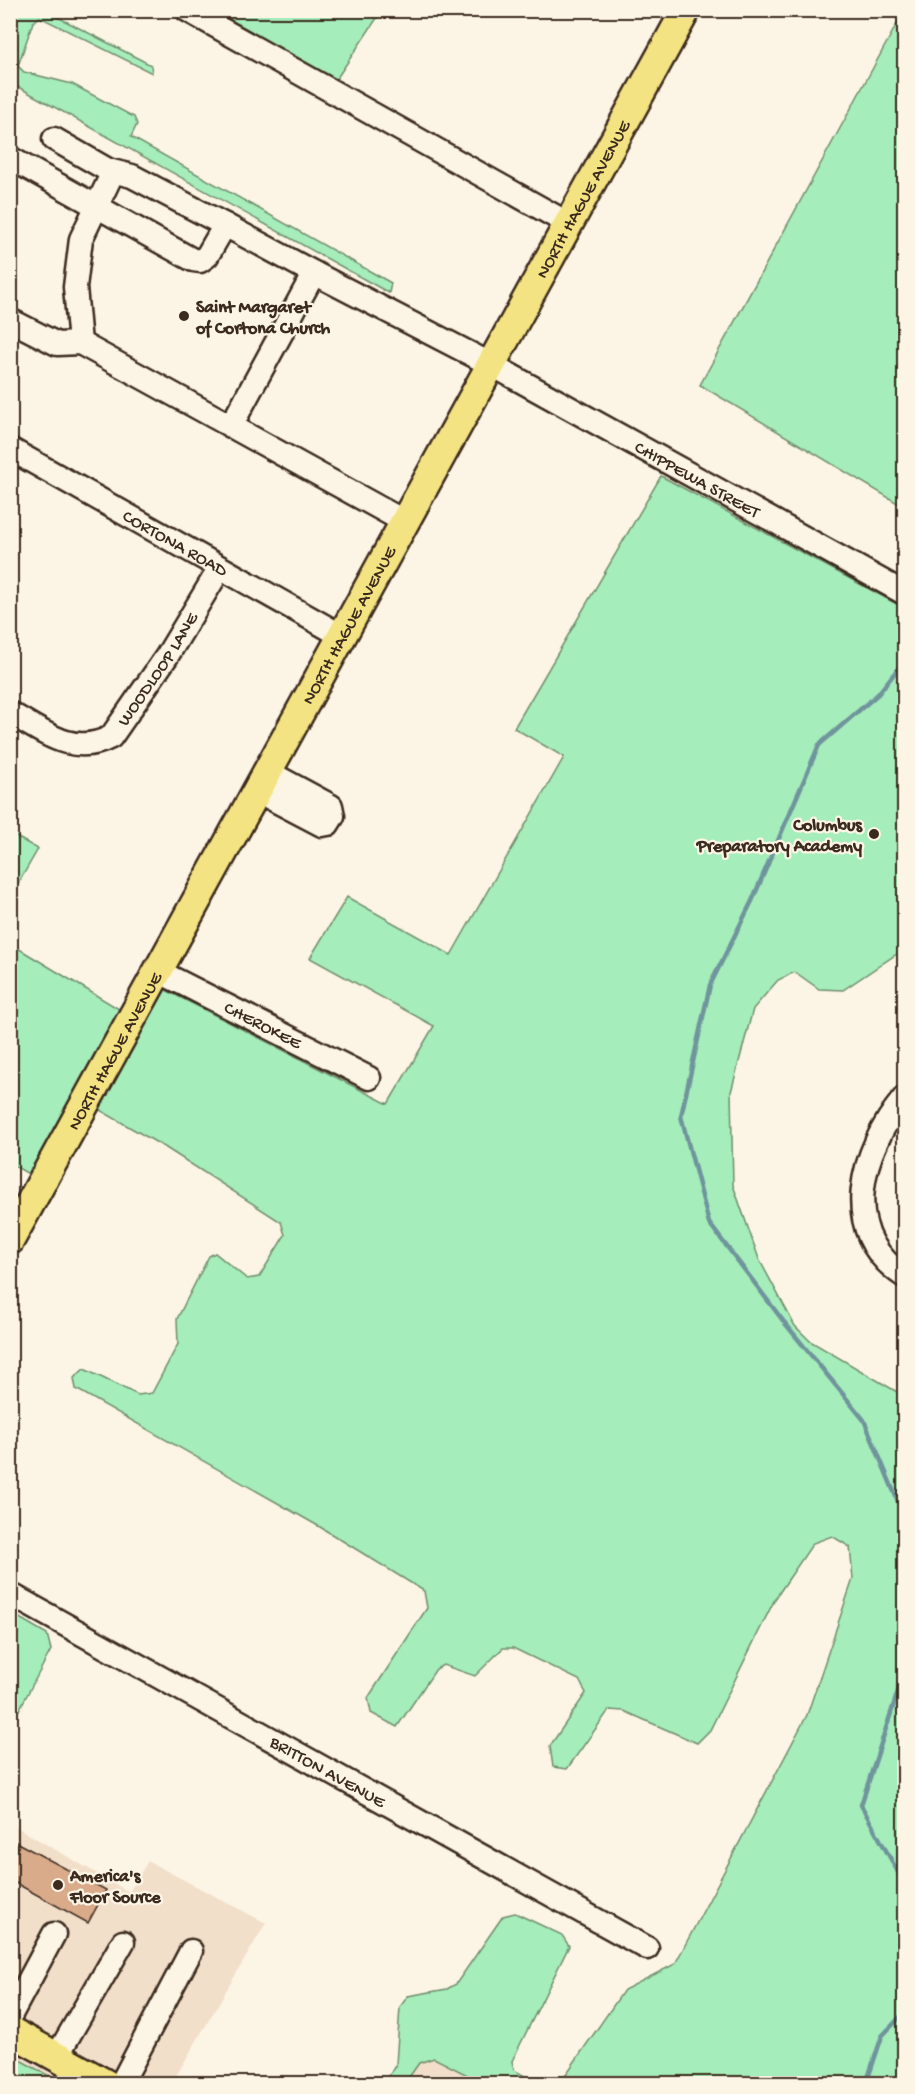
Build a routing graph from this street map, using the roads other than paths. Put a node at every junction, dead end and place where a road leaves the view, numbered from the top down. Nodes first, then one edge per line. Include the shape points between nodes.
1 (187, 10) edge
2 (686, 10) edge
3 (54, 139) dead end
4 (10, 158) edge
5 (113, 172) junction
6 (95, 206) junction
7 (569, 224) junction
8 (225, 225) junction
9 (314, 273) junction
10 (10, 320) edge
11 (80, 343) junction
12 (492, 365) junction
13 (231, 426) junction
14 (10, 449) edge
15 (405, 522) junction
16 (220, 568) junction
17 (904, 593) edge
18 (342, 636) junction
19 (10, 713) edge
20 (158, 971) junction
21 (369, 1078) dead end
22 (904, 1098) edge
23 (10, 1240) edge
24 (904, 1276) edge
25 (10, 1594) edge
26 (54, 1934) dead end
27 (123, 1942) dead end
28 (647, 1948) dead end
29 (191, 1952) dead end
30 (10, 2016) edge
31 (10, 2031) edge
32 (57, 2056) junction
33 (106, 2084) edge
34 (121, 2084) edge

1 - 7 street
2 - 7 main road, NORTH HAGUE AVENUE
3 - 5 street, CHIPPEWA STREET
4 - 6 street
5 - 6 street
5 - 8 street, CHIPPEWA STREET via 132,176
6 - 8 street via 193,260 207,256
6 - 11 street via 81,239 75,287
7 - 12 main road, NORTH HAGUE AVENUE
8 - 9 street, CHIPPEWA STREET
9 - 12 street, CHIPPEWA STREET
9 - 13 street
10 - 11 street via 57,344
11 - 13 street
12 - 15 main road, NORTH HAGUE AVENUE
12 - 17 street, CHIPPEWA STREET
13 - 15 street
14 - 16 street, CORTONA ROAD
15 - 18 main road, NORTH HAGUE AVENUE
16 - 18 street, CORTONA ROAD
16 - 19 street, WOODLOOP LANE via 167,656 111,737 97,744 71,744
18 - 20 main road, NORTH HAGUE AVENUE
20 - 21 street, CHEROKEE
20 - 23 main road, NORTH HAGUE AVENUE
22 - 24 street via 870,1157 861,1199 872,1242
25 - 28 street, BRITTON AVENUE
26 - 30 street
27 - 32 street
29 - 34 street
31 - 32 main road
32 - 33 main road

